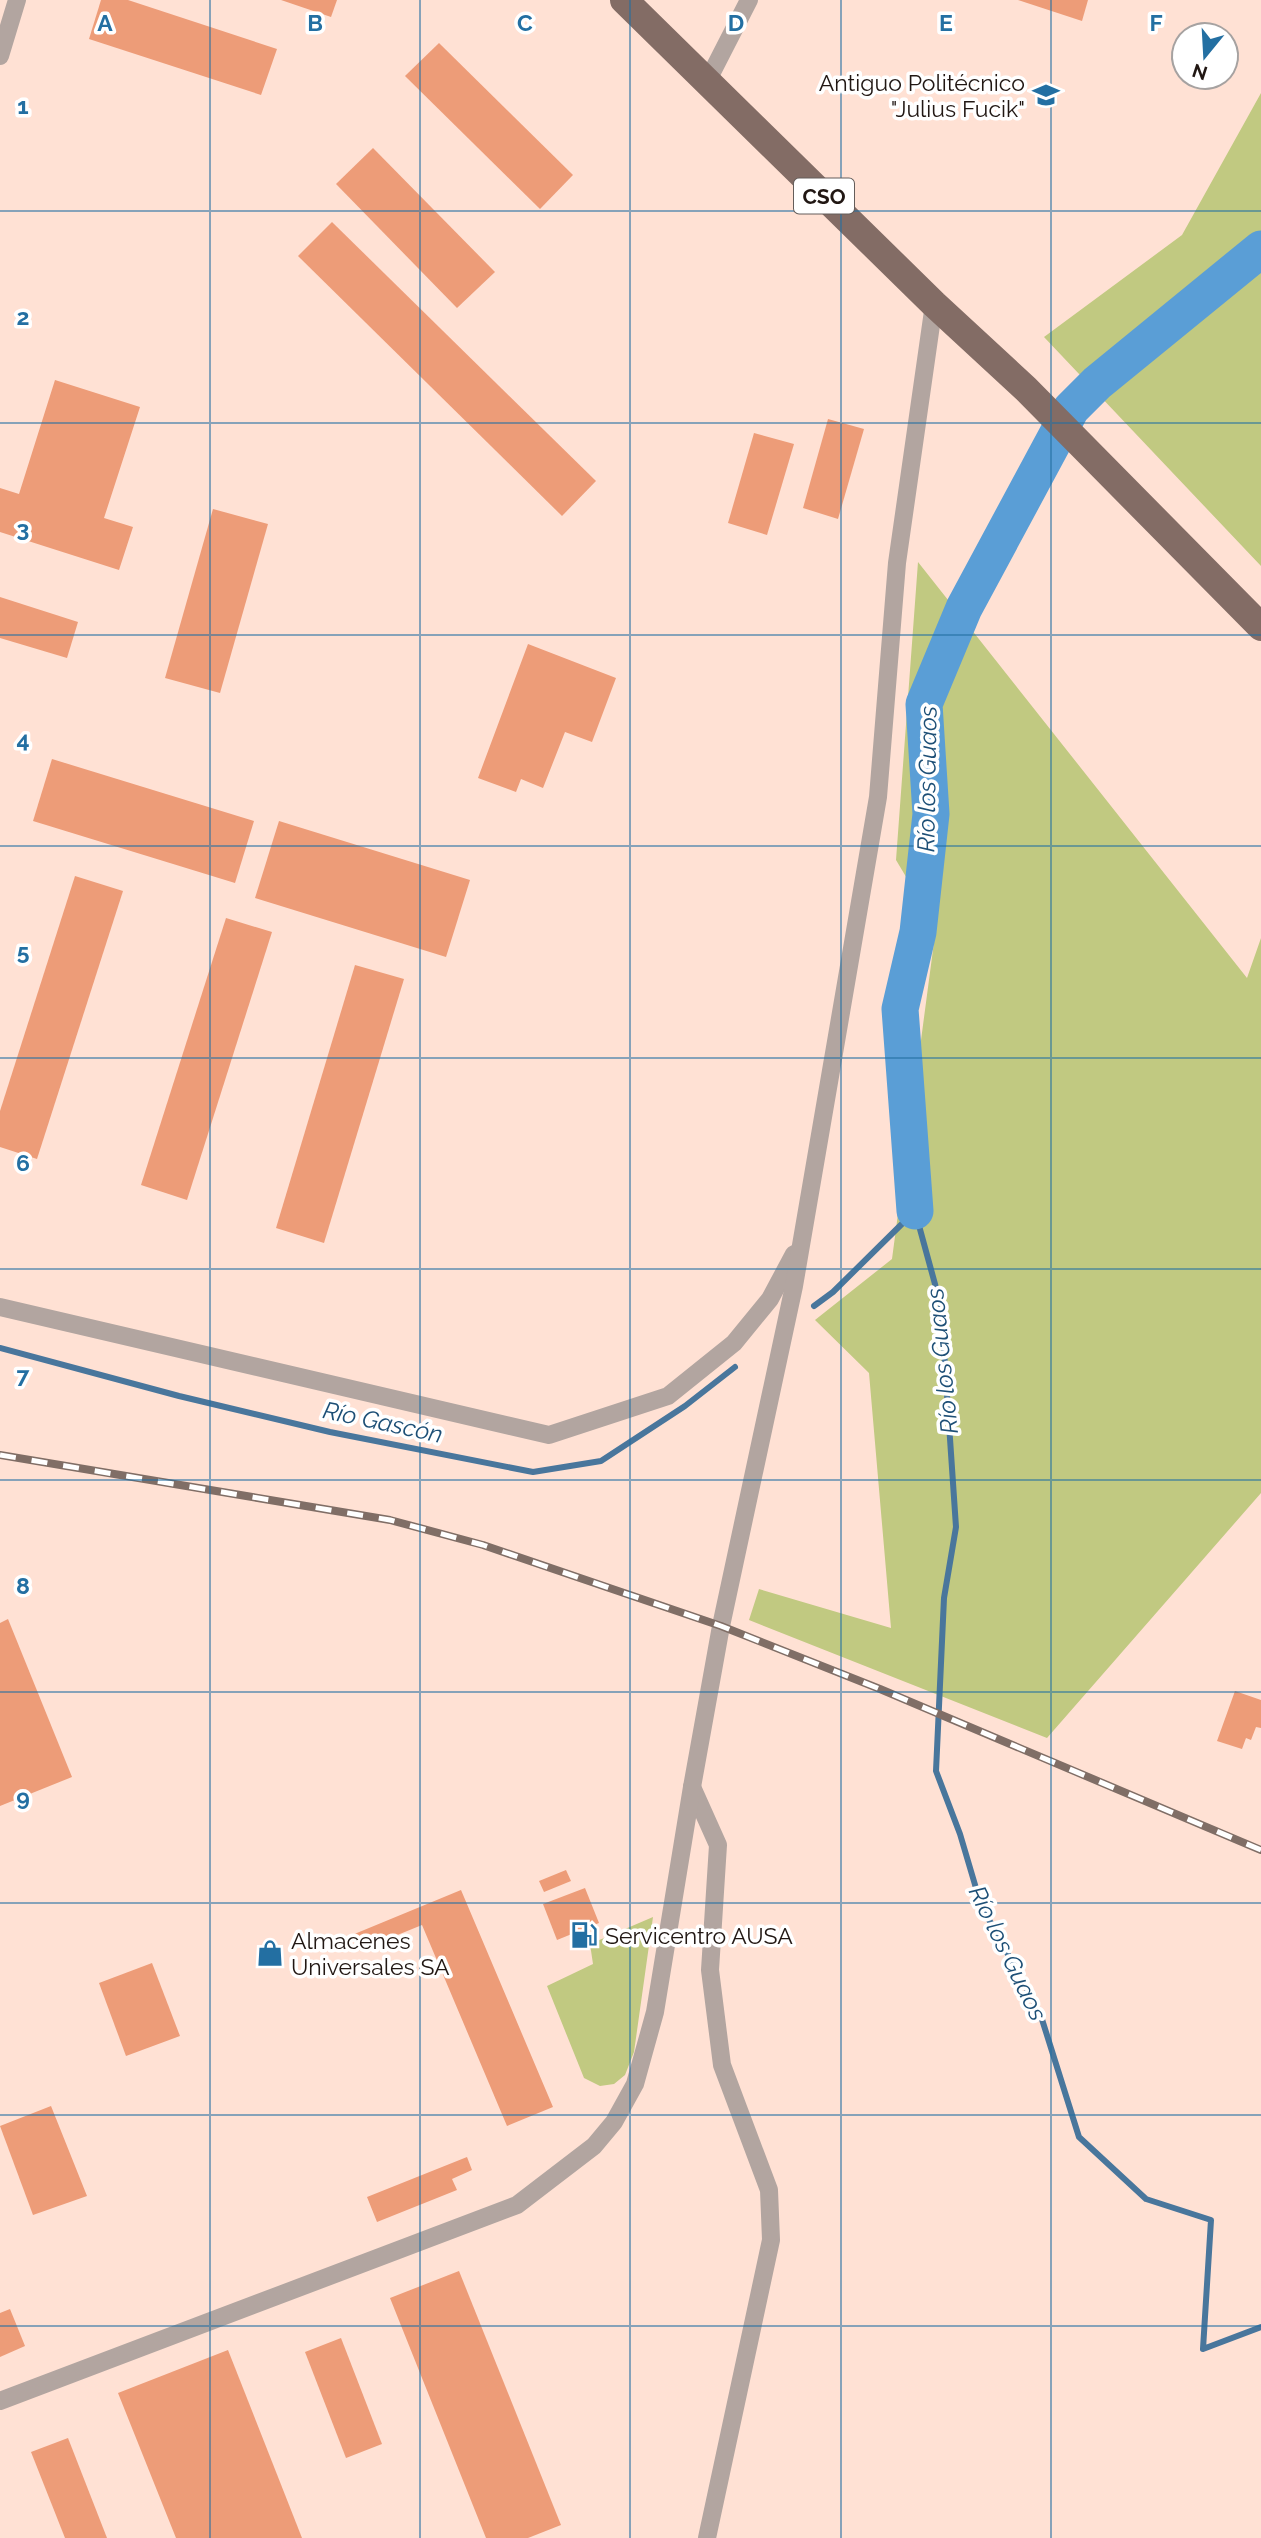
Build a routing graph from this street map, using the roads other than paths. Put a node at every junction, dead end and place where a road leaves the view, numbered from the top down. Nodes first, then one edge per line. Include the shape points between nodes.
1 (18, 0) edge
2 (624, 0) edge
3 (749, 0) edge
4 (0, 56) edge
5 (707, 82) junction
6 (934, 304) junction
7 (1261, 627) edge
8 (802, 1238) junction
9 (0, 1307) edge
10 (692, 1787) junction
11 (0, 2402) edge
12 (707, 2538) edge

1 - 4 street
2 - 5 main road, CSO
3 - 5 street
5 - 6 main road, CSO
6 - 7 main road, CSO via 1026,389
6 - 8 street via 897,563 878,797
8 - 9 street via 770,1299 734,1343 668,1396 549,1436
8 - 10 street
10 - 11 street via 656,2012 635,2084 594,2146 517,2205
10 - 12 street via 718,1845 709,1970 722,2065 769,2190 771,2240

